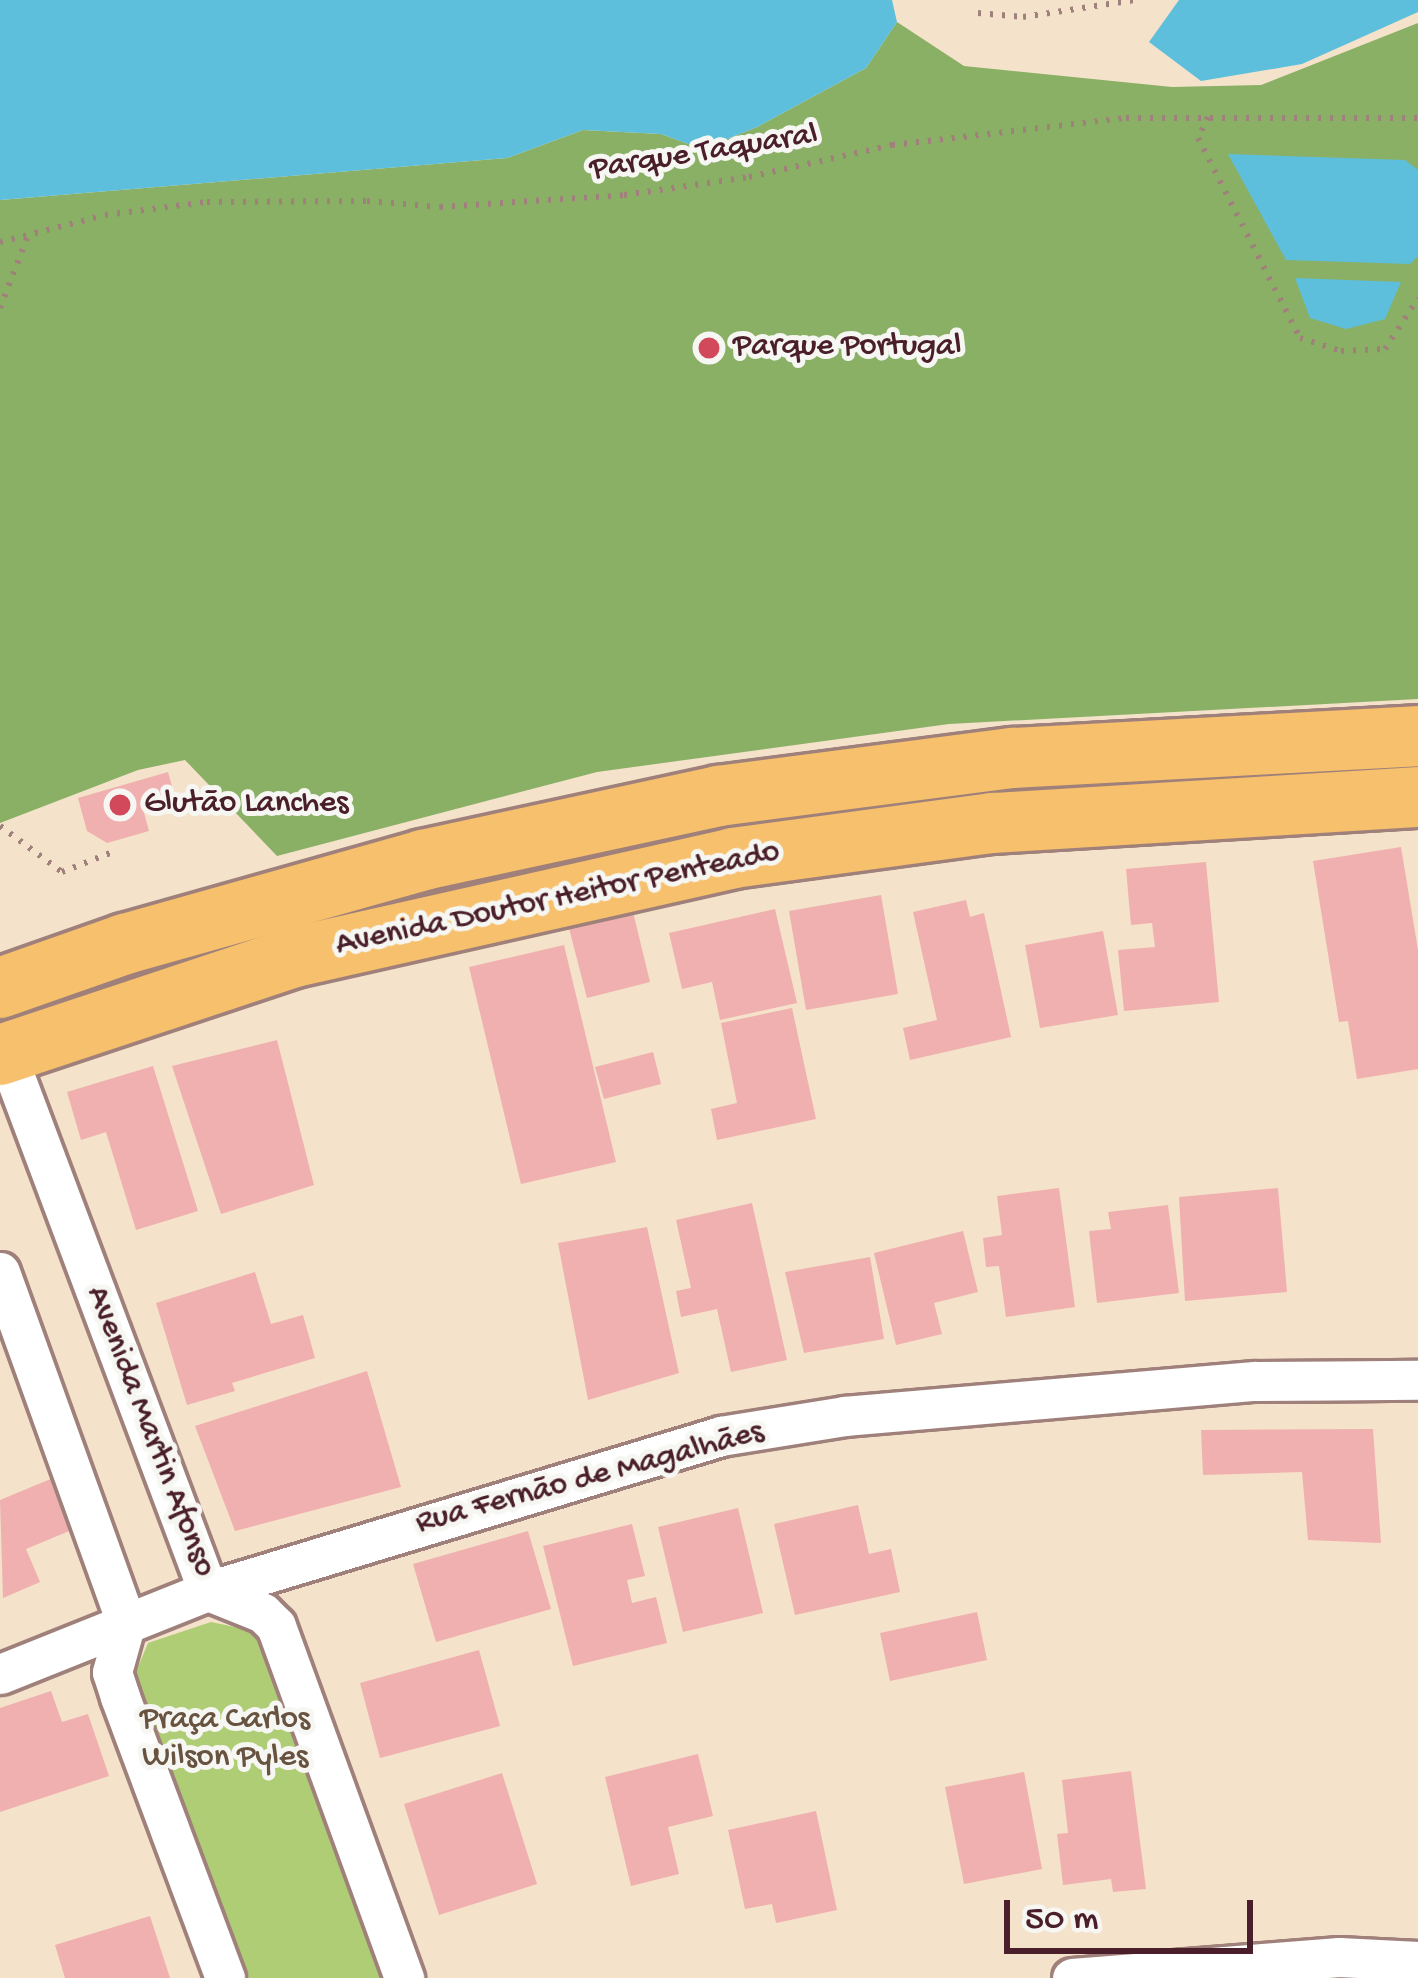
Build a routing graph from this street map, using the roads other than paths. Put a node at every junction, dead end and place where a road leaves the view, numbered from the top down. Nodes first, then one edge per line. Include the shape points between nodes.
1 (1418, 736) edge
2 (1418, 797) edge
3 (0, 988) edge
4 (3, 1054) edge
5 (0, 1272) edge
6 (1418, 1380) edge
7 (208, 1592) junction
8 (126, 1622) junction
9 (0, 1674) edge
10 (1418, 1961) edge
11 (225, 1978) edge
12 (404, 1978) edge
13 (1072, 1978) edge

1 - 3 main road, Avenida Doutor Heitor Penteado via 1013,758 719,796 423,860
2 - 4 main road, Avenida Doutor Heitor Penteado via 1039,819 733,858 296,957
4 - 7 street, Avenida Martin Afonso
5 - 8 street
6 - 7 street, Rua Fernão de Magalhães via 1256,1381 844,1416 721,1436
7 - 8 street, Rua Fernão de Magalhães
7 - 12 street, Avenida Martin Afonso via 276,1626
8 - 9 street, Rua Fernão de Magalhães
8 - 11 street via 112,1672
10 - 13 street via 1339,1957

